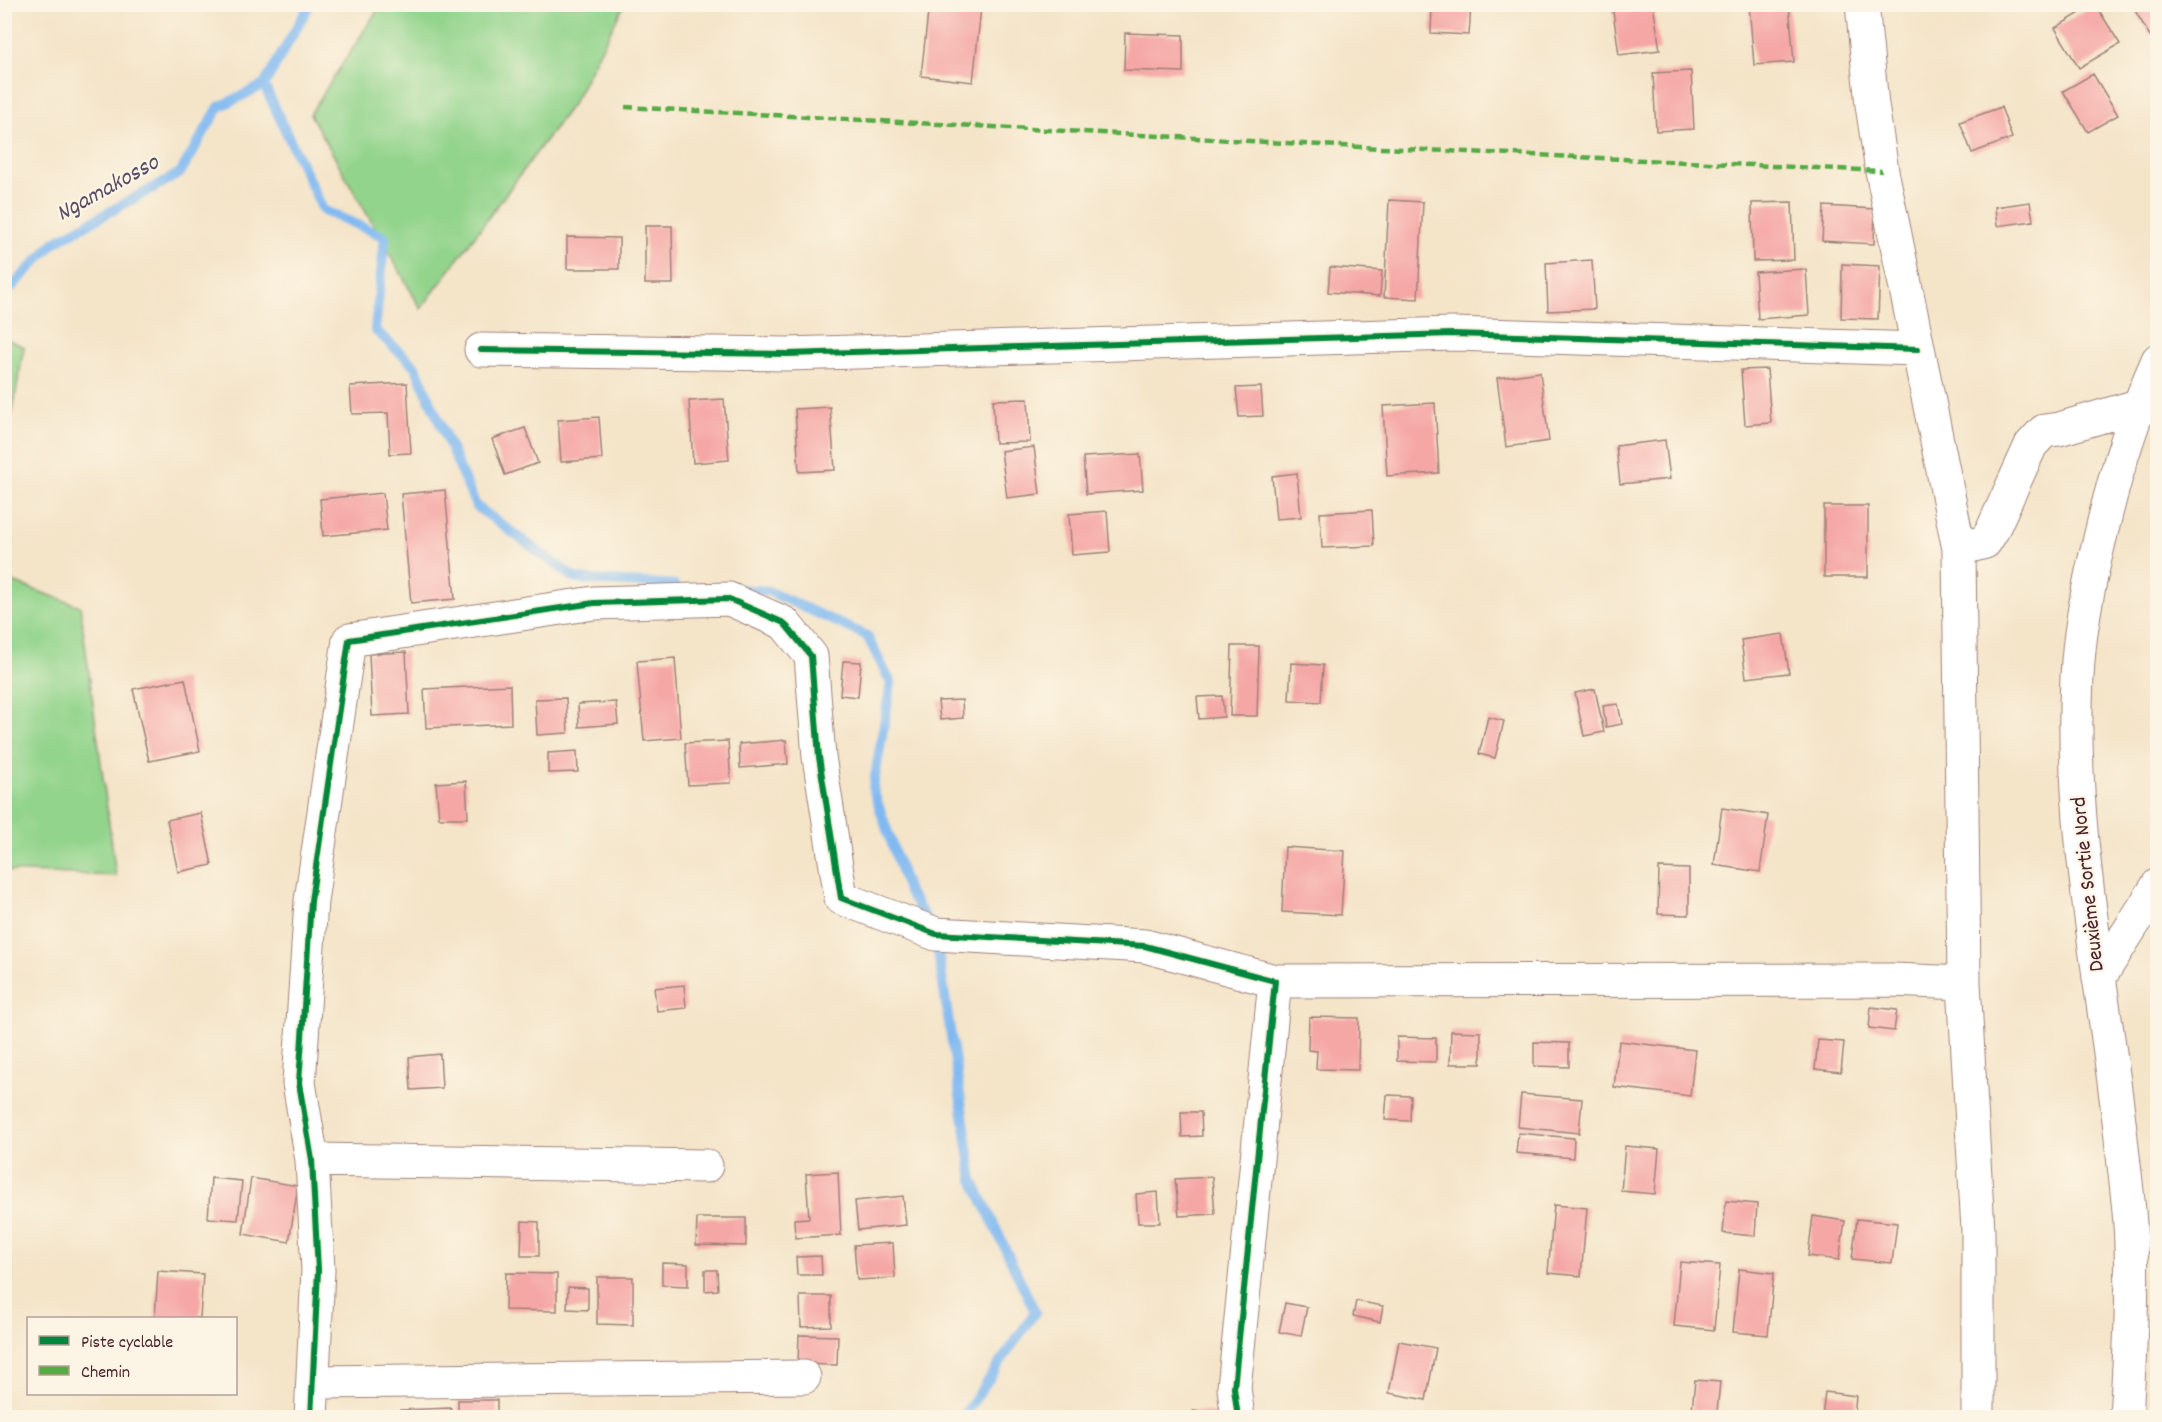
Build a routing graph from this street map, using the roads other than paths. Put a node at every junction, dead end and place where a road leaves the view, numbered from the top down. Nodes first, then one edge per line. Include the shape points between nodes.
1 (1862, 4) edge
2 (1918, 349) junction
3 (481, 350) dead end
4 (2157, 360) edge
5 (2137, 406) junction
6 (1959, 549) junction
7 (2157, 885) edge
8 (2099, 978) junction
9 (1275, 981) junction
10 (1964, 983) junction
11 (312, 1160) junction
12 (706, 1166) dead end
13 (804, 1377) dead end
14 (313, 1382) junction
15 (311, 1418) edge
16 (1239, 1418) edge
17 (1978, 1418) edge
18 (2126, 1418) edge

1 - 2 street via 1882,171
2 - 3 street via 1453,334 788,354
2 - 6 street
4 - 5 street, Deuxième Sortie Nord
5 - 6 street via 2044,431 2031,445 1992,531 1984,542
5 - 8 street, Deuxième Sortie Nord via 2087,592 2077,676 2076,750 2085,880
6 - 10 street
7 - 8 street
8 - 18 street, Deuxième Sortie Nord via 2130,1225 2131,1333
9 - 10 street
9 - 11 street via 1145,946 936,934 841,898 819,757 811,656 784,623 729,599 594,603 349,640 311,901 299,1083
9 - 16 street via 1234,1388
10 - 17 street via 1978,1230
11 - 12 street
11 - 14 street via 318,1270
13 - 14 street
14 - 15 street

